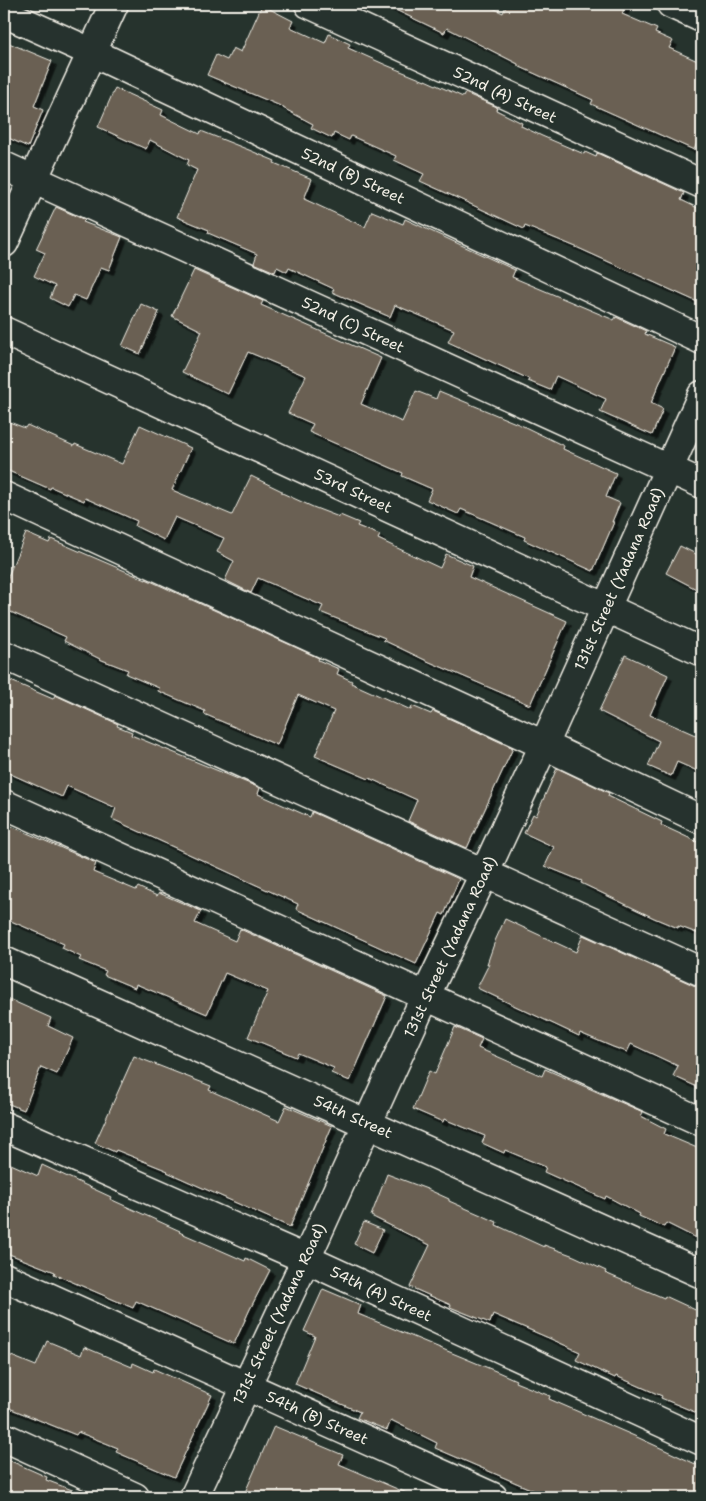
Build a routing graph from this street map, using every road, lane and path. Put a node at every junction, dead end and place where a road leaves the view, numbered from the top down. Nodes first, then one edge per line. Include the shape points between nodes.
1 (114, 4) edge
2 (309, 4) edge
3 (671, 4) edge
4 (4, 13) edge
5 (702, 18) edge
6 (91, 52) junction
7 (4, 166) edge
8 (32, 179) junction
9 (702, 184) edge
10 (4, 243) edge
11 (4, 331) edge
12 (702, 340) edge
13 (702, 395) edge
14 (668, 469) junction
15 (702, 484) edge
16 (4, 496) edge
17 (606, 607) junction
18 (702, 652) edge
19 (4, 655) edge
20 (544, 745) junction
21 (4, 804) edge
22 (702, 820) edge
23 (484, 874) junction
24 (4, 961) edge
25 (702, 972) edge
26 (425, 997) junction
27 (702, 1122) edge
28 (368, 1124) junction
29 (4, 1126) edge
30 (306, 1259) junction
31 (702, 1274) edge
32 (4, 1277) edge
33 (245, 1386) junction
34 (4, 1437) edge
35 (702, 1441) edge
36 (135, 1497) edge
37 (194, 1497) edge
38 (493, 1497) edge

1 - 6 street
2 - 9 street, 52nd (A) Street
3 - 5 street
4 - 6 street, 52nd (B) Street
6 - 8 street
6 - 12 street, 52nd (B) Street
7 - 8 street, 52nd (C) Street
8 - 10 street
8 - 14 street, 52nd (C) Street
11 - 17 street, 53rd Street
13 - 14 street, 131st Street (Yadana Road)
14 - 15 street, 52nd (C) Street
14 - 17 street, 131st Street (Yadana Road)
16 - 20 street
17 - 18 street, 53rd Street
17 - 20 street, 131st Street (Yadana Road)
19 - 23 street
20 - 22 street
20 - 23 street, 131st Street (Yadana Road)
21 - 26 street
23 - 25 street
23 - 26 street, 131st Street (Yadana Road)
24 - 28 street, 54th Street
26 - 27 street
26 - 28 street, 131st Street (Yadana Road)
28 - 30 street, 131st Street (Yadana Road)
28 - 31 street, 54th Street
29 - 30 street, 54th (A) Street
30 - 33 street, 131st Street (Yadana Road)
30 - 35 street, 54th (A) Street
32 - 33 street, 54th (B) Street
33 - 37 street, 131st Street (Yadana Road)
33 - 38 street, 54th (B) Street
34 - 36 street

